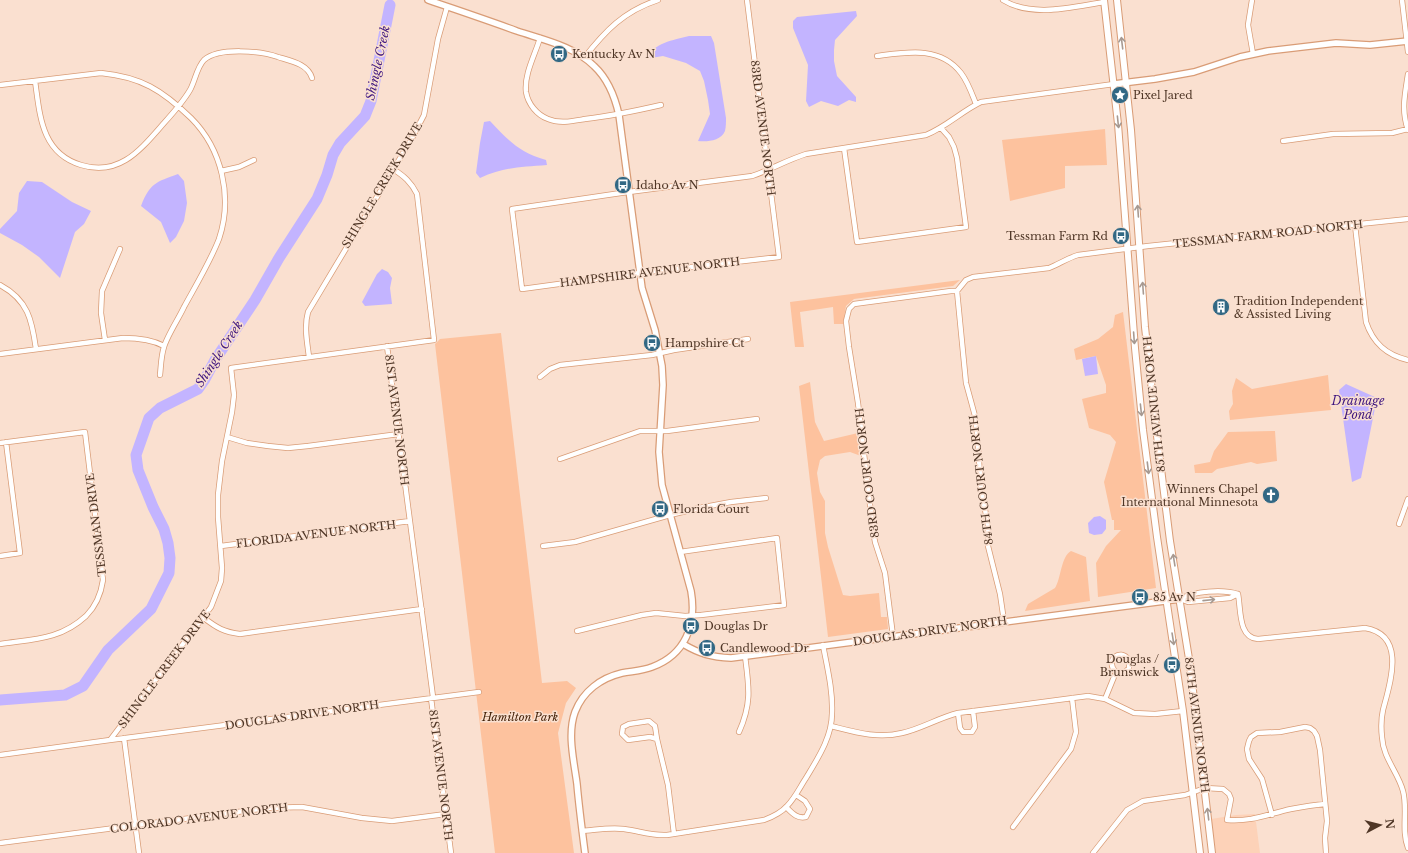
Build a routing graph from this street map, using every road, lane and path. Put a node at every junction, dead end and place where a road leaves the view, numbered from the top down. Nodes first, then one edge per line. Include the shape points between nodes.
1 (428, 0) edge
2 (658, 0) edge
3 (747, 0) edge
4 (1003, 0) edge
5 (1117, 0) edge
6 (1252, 0) edge
7 (1402, 0) edge
8 (1104, 1) edge
9 (1012, 2) edge
10 (447, 7) junction
11 (540, 38) junction
12 (1407, 42) edge
13 (1408, 52) edge
14 (1253, 54) junction
15 (877, 56) dead end
16 (584, 58) junction
17 (1408, 74) edge
18 (312, 78) dead end
19 (35, 81) junction
20 (1126, 82) junction
21 (1114, 84) junction
22 (0, 85) edge
23 (976, 104) junction
24 (661, 105) dead end
25 (178, 106) junction
26 (619, 115) junction
27 (941, 128) junction
28 (1408, 129) edge
29 (1283, 141) dead end
30 (844, 148) junction
31 (254, 160) dead end
32 (393, 169) junction
33 (768, 170) junction
34 (221, 171) junction
35 (629, 192) junction
36 (1408, 219) edge
37 (1355, 225) junction
38 (1140, 247) junction
39 (120, 249) dead end
40 (1128, 249) junction
41 (779, 257) joint
42 (640, 273) junction
43 (0, 285) edge
44 (957, 291) junction
45 (748, 339) dead end
46 (105, 340) junction
47 (164, 346) junction
48 (387, 346) junction
49 (36, 349) junction
50 (660, 353) junction
51 (0, 354) edge
52 (309, 357) junction
53 (1408, 360) edge
54 (160, 375) dead end
55 (540, 377) dead end
56 (757, 419) dead end
57 (1156, 428) junction
58 (1144, 430) junction
59 (660, 431) junction
60 (399, 434) junction
61 (227, 437) junction
62 (6, 442) junction
63 (0, 443) edge
64 (560, 459) dead end
65 (766, 498) dead end
66 (1408, 499) edge
67 (670, 515) junction
68 (410, 521) junction
69 (1399, 524) dead end
70 (221, 546) junction
71 (543, 546) dead end
72 (680, 552) junction
73 (0, 556) edge
74 (1238, 594) junction
75 (1180, 599) junction
76 (1167, 600) junction
77 (422, 609) junction
78 (693, 616) junction
79 (204, 618) junction
80 (1004, 621) junction
81 (577, 631) dead end
82 (893, 636) junction
83 (0, 644) edge
84 (683, 644) junction
85 (823, 645) junction
86 (745, 656) junction
87 (1116, 672) junction
88 (479, 692) dead end
89 (432, 698) junction
90 (1072, 698) junction
91 (1105, 699) junction
92 (973, 711) junction
93 (1183, 711) junction
94 (958, 713) junction
95 (831, 726) junction
96 (739, 732) dead end
97 (124, 738) junction
98 (657, 739) junction
99 (110, 740) junction
100 (0, 755) edge
101 (1205, 788) junction
102 (1193, 791) junction
103 (796, 795) junction
104 (1325, 804) junction
105 (786, 807) junction
106 (446, 814) junction
107 (1272, 815) junction
108 (135, 825) junction
109 (1013, 827) dead end
110 (582, 831) junction
111 (674, 834) junction
112 (0, 843) edge
113 (1408, 848) edge
114 (1096, 852) edge
115 (1200, 852) edge
116 (139, 853) edge
117 (451, 853) edge
118 (585, 853) edge
119 (1212, 853) edge
120 (1326, 853) edge

1 - 10 street
2 - 16 street via 618,20
3 - 33 street, 83RD AVENUE NORTH
4 - 9 street
20 -> 5 main road, 85TH AVENUE NORTH
6 - 14 street via 1248,25
7 - 12 street
8 - 9 street via 1040,10 1028,10
8 - 21 main road, 85TH AVENUE NORTH
10 - 11 street
10 - 32 street, SHINGLE CREEK DRIVE via 438,39 424,115
11 - 16 street via 568,48
11 - 26 street via 526,83 526,92 529,101 540,115 566,122
12 - 13 street
12 - 14 street via 1370,45 1336,43
14 - 20 street via 1194,72
15 - 23 street via 922,52 944,58 961,73
16 - 26 street via 604,78
17 - 28 street via 1403,104
18 - 25 street via 310,72 298,63 270,54 252,51 217,54 210,56 200,65 189,91
19 - 22 street
19 - 25 street via 85,74 116,75 146,84 160,91
19 - 25 street via 40,118 48,141 65,158 86,167 110,167 132,157
20 - 21 street
38 -> 20 main road, 85TH AVENUE NORTH
21 - 23 street
21 -> 40 main road, 85TH AVENUE NORTH
23 - 27 street
24 - 26 street
25 - 34 street via 206,137
26 - 35 street
27 - 30 street via 918,137
27 - 30 street via 949,137 957,158 966,227 857,242
28 - 29 street via 1388,134 1333,134
30 - 33 street via 806,154
31 - 34 street
32 - 48 street, 81ST AVENUE NORTH via 407,179 417,194 434,340
32 - 52 street, SHINGLE CREEK DRIVE via 308,312 305,331
33 - 35 street via 745,178
33 - 41 street, 83RD AVENUE NORTH
34 - 47 street via 225,204 219,239
35 - 42 street
35 - 42 street, HAMPSHIRE AVENUE NORTH via 512,209 522,288
36 - 37 street, TESSMAN FARM ROAD NORTH
37 - 38 street, TESSMAN FARM ROAD NORTH
37 - 53 street via 1368,329 1382,349
38 - 40 street, TESSMAN FARM ROAD NORTH
57 -> 38 main road, 85TH AVENUE NORTH
39 - 46 street via 102,292 101,313
40 - 44 street, TESSMAN FARM ROAD NORTH via 1078,255 1049,268 972,277
40 -> 58 main road, 85TH AVENUE NORTH
41 - 42 street, HAMPSHIRE AVENUE NORTH
42 - 50 street via 644,299
43 - 49 street via 9,290 25,307 33,329
44 - 80 street, 84TH COURT NORTH via 966,383 975,416 981,489 988,525 988,546
44 - 82 street, 83RD COURT NORTH via 860,302 849,309 846,321 872,530 885,573
45 - 50 street
46 - 47 street via 135,338
46 - 49 street
47 - 54 street
48 - 52 street
48 - 60 street, 81ST AVENUE NORTH
49 - 51 street
50 - 55 street via 560,365 550,368
50 - 59 street via 663,385
52 - 61 street, SHINGLE CREEK DRIVE via 231,368 234,395
56 - 59 street
57 - 58 main road
75 -> 57 main road, 85TH AVENUE NORTH
58 -> 76 main road, 85TH AVENUE NORTH
59 - 64 street via 640,431
59 - 67 street via 660,469
60 - 61 street via 288,448 247,443
60 - 68 street, 81ST AVENUE NORTH
61 - 70 street, SHINGLE CREEK DRIVE via 219,478 218,517
62 - 63 street
62 - 73 street via 20,553
62 - 83 street, TESSMAN DRIVE via 85,432 102,571 102,590 88,613 69,630 45,638
65 - 67 street via 731,502
66 - 69 street
67 - 71 street via 575,542
67 - 72 street
68 - 70 street, FLORIDA AVENUE NORTH
68 - 77 street, 81ST AVENUE NORTH
70 - 79 street, SHINGLE CREEK DRIVE via 221,582
72 - 78 street via 691,591
72 - 78 street via 777,538 784,605
75 -> 74 street, DOUGLAS DRIVE NORTH via 1188,602 1230,598
74 - 75 street, DOUGLAS DRIVE NORTH via 1224,591 1186,595
74 - 113 street via 1244,630 1251,638 1365,628 1376,631 1385,639 1391,649 1392,665 1382,720 1382,744 1403,790 1406,807 1405,838
75 - 76 street, DOUGLAS DRIVE NORTH
75 - 101 main road, 85TH AVENUE NORTH
76 - 80 street, DOUGLAS DRIVE NORTH
76 -> 93 main road, 85TH AVENUE NORTH
77 - 79 street via 240,634 220,630
77 - 89 street, 81ST AVENUE NORTH
78 - 81 street via 642,615
78 - 84 street via 688,636
79 - 99 street, SHINGLE CREEK DRIVE
80 - 82 street, DOUGLAS DRIVE NORTH
82 - 85 street, DOUGLAS DRIVE NORTH
84 - 86 street, DOUGLAS DRIVE NORTH via 710,656
84 - 110 street via 661,663 601,681 591,688 579,704 573,720 572,743
85 - 86 street, DOUGLAS DRIVE NORTH
85 - 95 street via 832,700
86 - 96 street via 749,704
87 - 87 street via 1122,673 1129,668 1130,662 1125,655 1116,656 1112,661 1112,667
87 - 91 street
88 - 89 street, DOUGLAS DRIVE NORTH
89 - 97 street, DOUGLAS DRIVE NORTH
89 - 106 street, 81ST AVENUE NORTH
90 - 91 street via 1088,696
90 - 92 street
90 - 109 street via 1076,732 1071,749
91 - 93 street via 1134,713
92 - 94 street
92 - 94 street via 975,727 968,733 960,728
93 - 102 main road, 85TH AVENUE NORTH
94 - 95 street via 889,736 862,734
95 - 103 street via 821,752
97 - 99 street, DOUGLAS DRIVE NORTH
97 - 108 street
98 - 98 street via 650,737 628,740 622,734 623,727 649,721 655,726
98 - 111 street via 667,779
99 - 100 street, SHINGLE CREEK DRIVE
101 - 102 street
101 - 107 street via 1223,789 1229,794 1227,820 1248,820
119 -> 101 main road, 85TH AVENUE NORTH
102 - 114 street via 1185,795 1154,798 1135,805 1120,818
102 - 115 main road, 85TH AVENUE NORTH
103 - 105 street
103 - 105 street via 810,809 806,817 796,817
104 - 107 street
104 - 107 street via 1319,742 1314,731 1305,727 1257,733 1251,737 1247,749 1249,759 1262,779
104 - 120 street
105 - 111 street via 764,820
106 - 108 street, COLORADO AVENUE NORTH via 392,821 302,807 284,807
106 - 117 street, 81ST AVENUE NORTH
108 - 112 street, COLORADO AVENUE NORTH
108 - 116 street
110 - 111 street via 613,828 657,836
110 - 118 street

